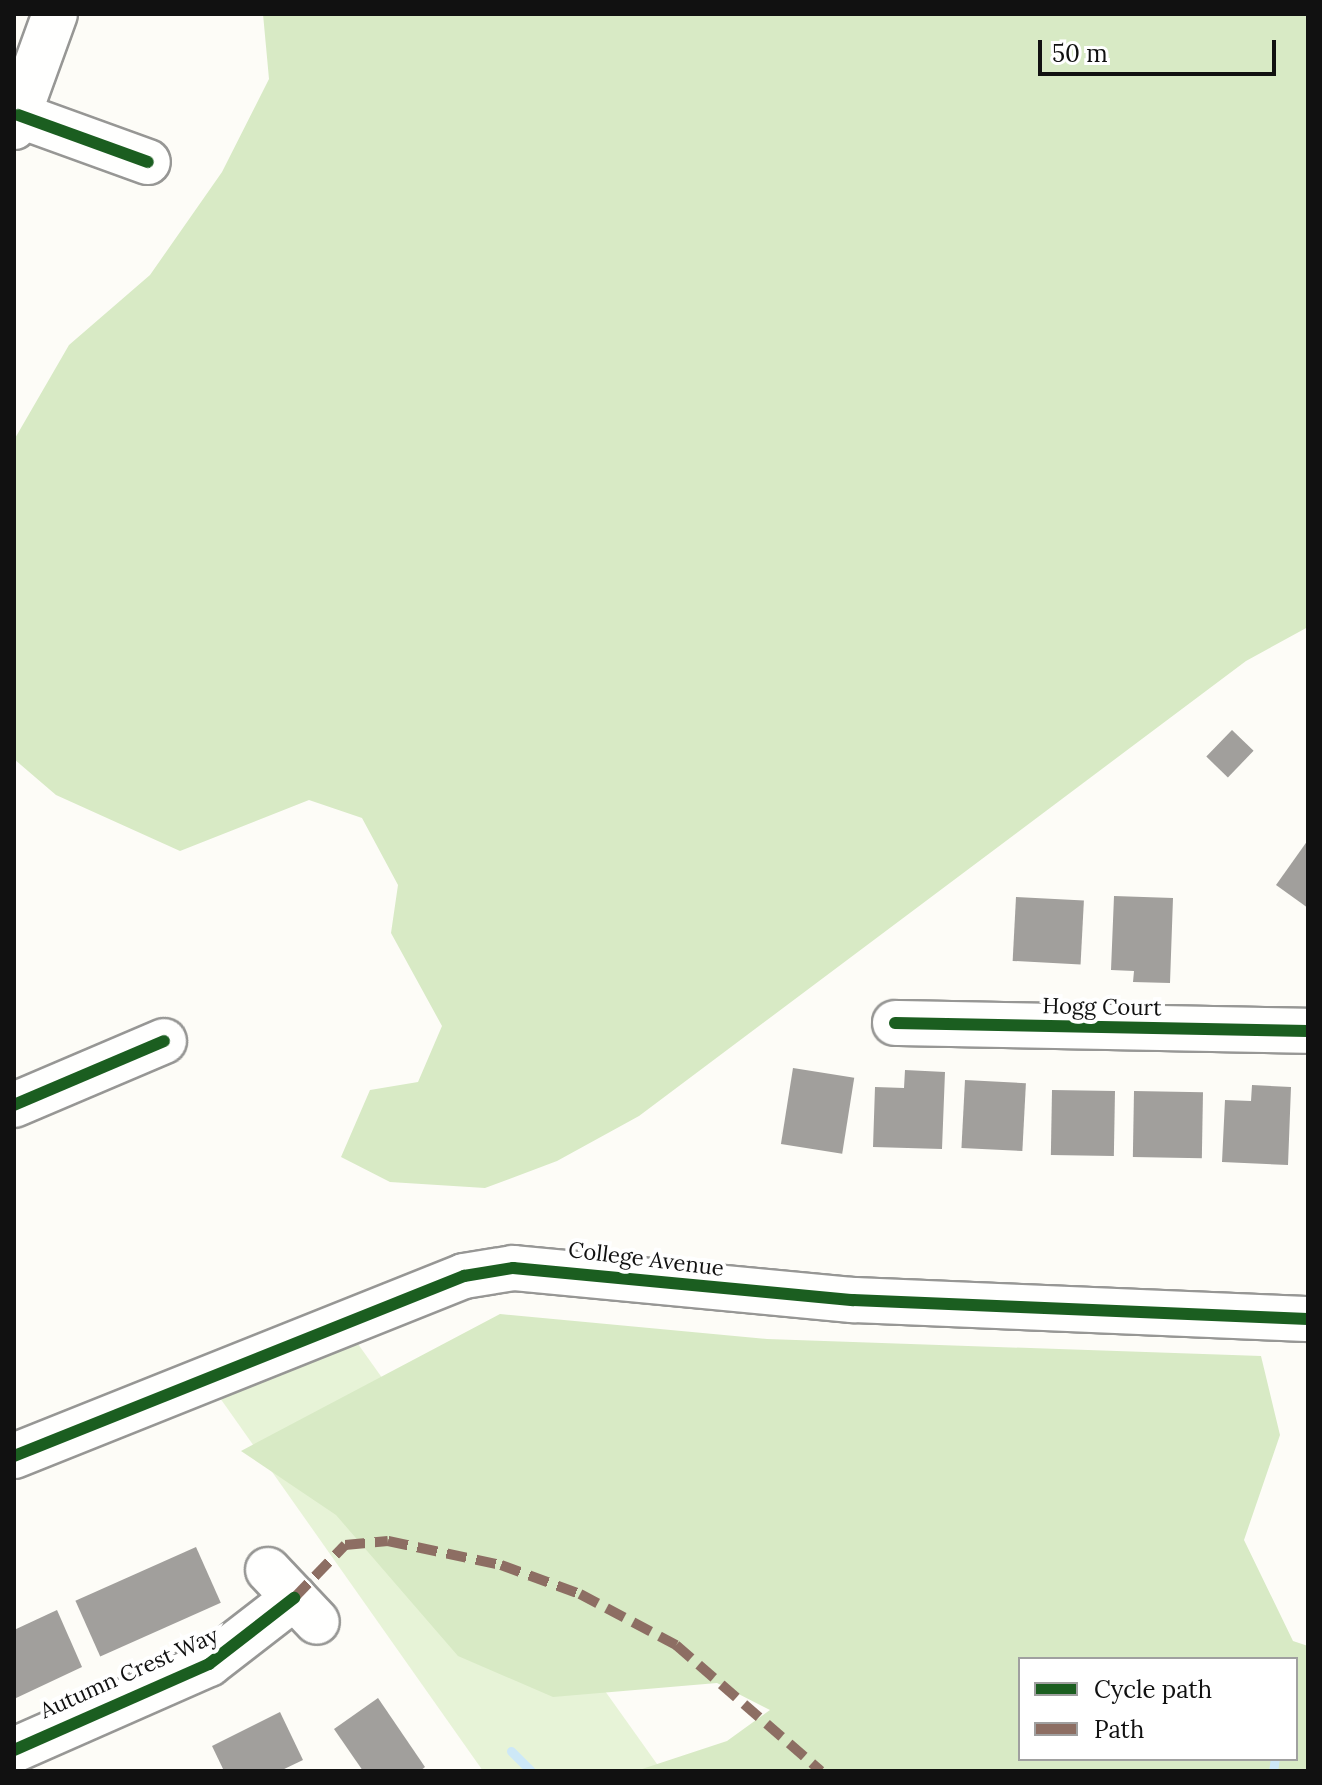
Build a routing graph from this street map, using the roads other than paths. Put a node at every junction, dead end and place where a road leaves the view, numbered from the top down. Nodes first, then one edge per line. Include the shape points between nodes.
1 (55, 14) edge
2 (16, 121) edge
3 (148, 162) dead end
4 (915, 1013) dead end
5 (1308, 1031) edge
6 (164, 1041) dead end
7 (14, 1105) edge
8 (1308, 1319) edge
9 (14, 1456) edge
10 (293, 1597) dead end
11 (14, 1750) edge

1 - 2 street
2 - 3 street
4 - 5 street, Hogg Court
6 - 7 street
8 - 9 street, College Avenue via 853,1300 513,1268 464,1276
10 - 11 street, Autumn Crest Way via 209,1664

